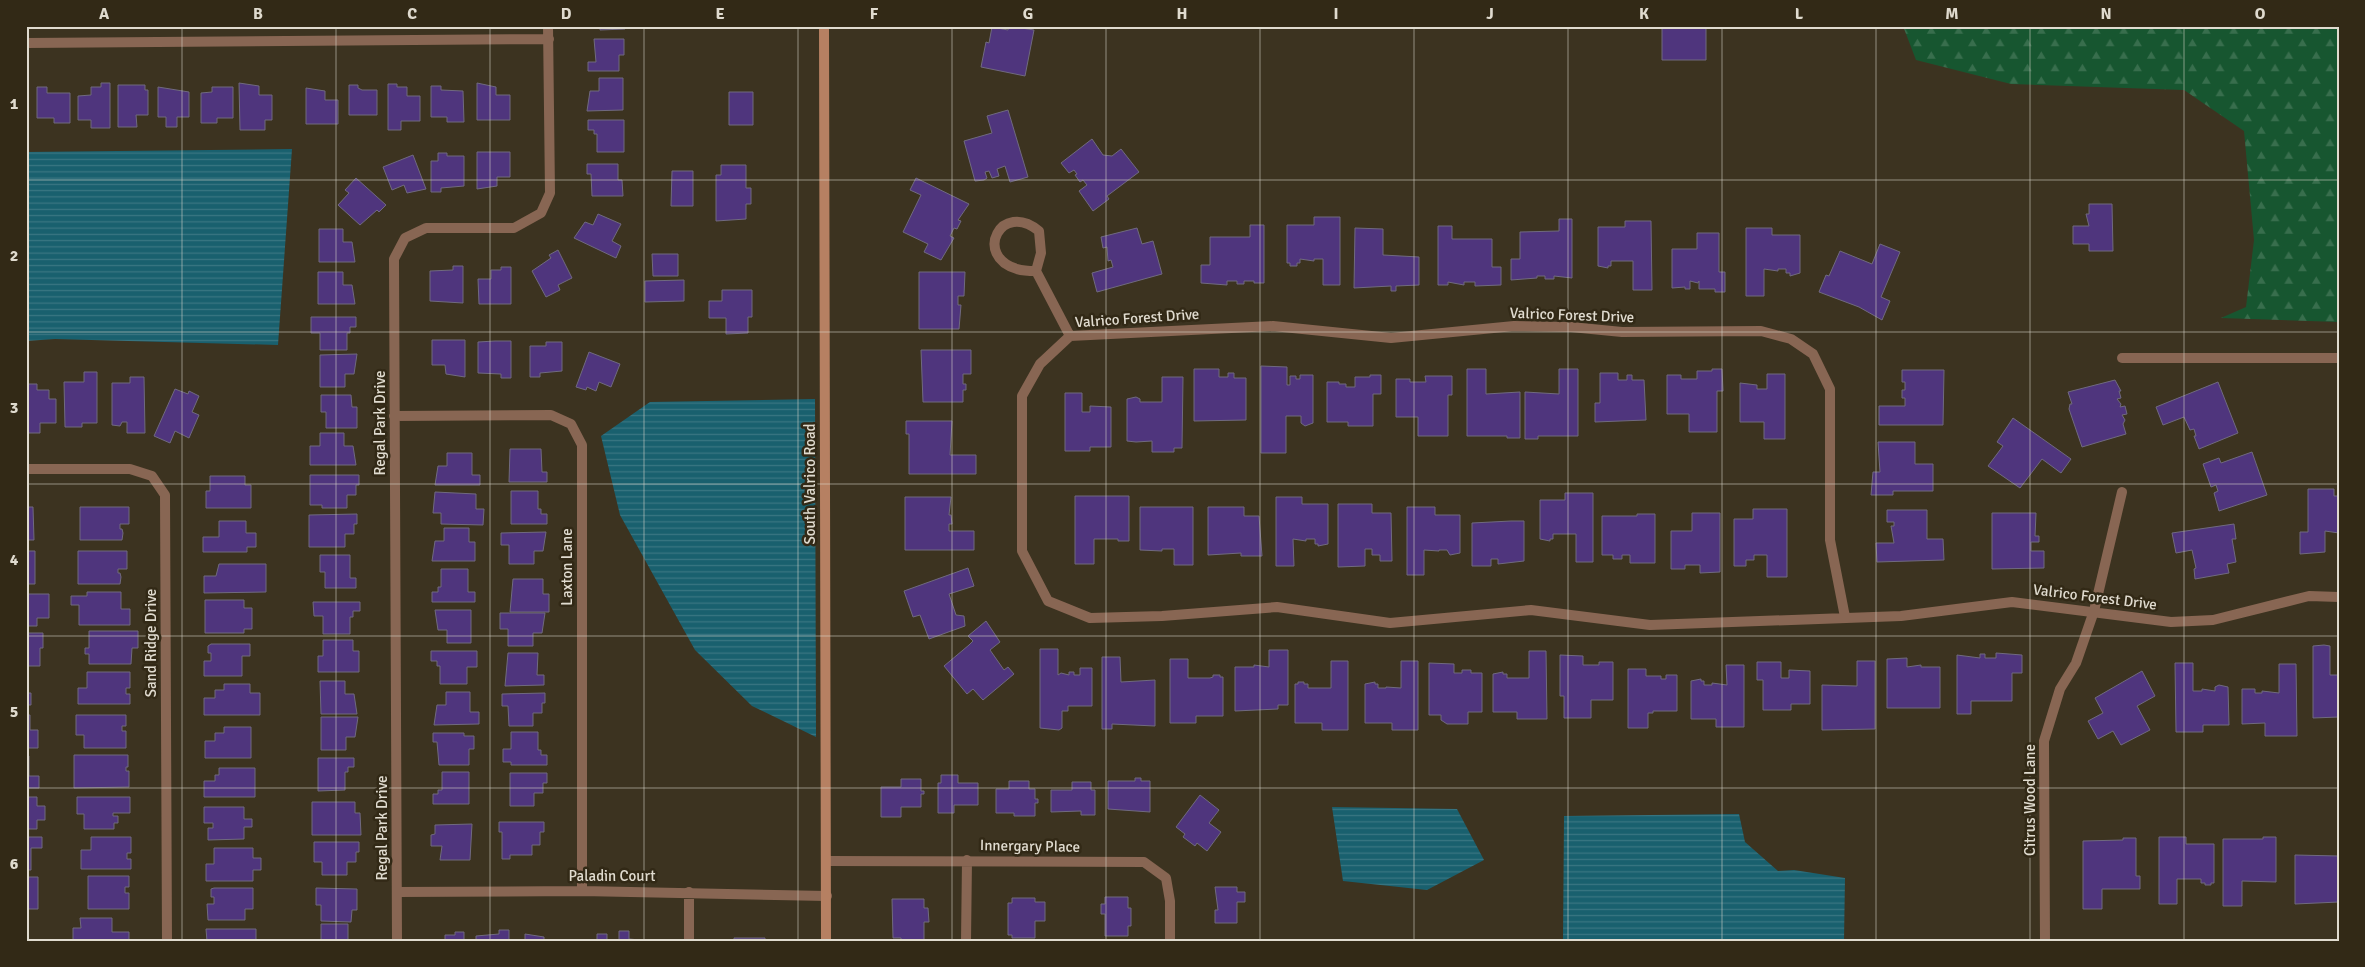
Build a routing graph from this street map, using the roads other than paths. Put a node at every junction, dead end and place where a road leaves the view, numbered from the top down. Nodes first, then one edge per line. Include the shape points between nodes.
1 (548, 26) edge
2 (824, 26) edge
3 (549, 39) junction
4 (26, 43) edge
5 (1036, 272) junction
6 (1070, 336) junction
7 (2122, 358) dead end
8 (2339, 358) edge
9 (394, 416) junction
10 (26, 469) edge
11 (2122, 492) dead end
12 (2339, 596) edge
13 (2094, 611) junction
14 (1845, 617) junction
15 (967, 860) junction
16 (826, 861) junction
17 (582, 891) junction
18 (397, 892) junction
19 (689, 892) junction
20 (826, 896) junction
21 (167, 941) edge
22 (397, 941) edge
23 (688, 941) edge
24 (826, 941) edge
25 (966, 941) edge
26 (1170, 941) edge
27 (2045, 941) edge

1 - 3 street, Regal Park Drive
2 - 16 street, South Valrico Road
3 - 4 street
3 - 9 street, Regal Park Drive via 550,193 541,213 514,228 426,228 405,238 394,259
5 - 5 street via 1041,253 1039,231 1032,225 1008,222 1000,228 994,249 1001,261 1016,269
5 - 6 street
6 - 14 street, Valrico Forest Drive via 1272,326 1391,338 1524,326 1622,332 1761,331 1791,338 1813,354 1830,389 1830,540
6 - 14 street, Valrico Forest Drive via 1040,364 1022,396 1022,551 1048,601 1090,618 1277,608 1390,623 1531,610 1650,625
7 - 8 street
9 - 17 street, Laxton Lane via 551,414 571,424 582,445
9 - 18 street, Regal Park Drive
10 - 21 street, Sand Ridge Drive via 130,469 152,476 165,495
11 - 13 street, Citrus Wood Lane
12 - 13 street, Valrico Forest Drive via 2309,596 2213,620 2171,622
13 - 14 street, Valrico Forest Drive via 2012,602 1901,616
13 - 27 street, Citrus Wood Lane via 2076,663 2060,689 2044,741
15 - 16 street, Innergary Place
15 - 25 street
15 - 26 street, Innergary Place via 1144,862 1166,878 1170,901
16 - 20 street, South Valrico Road
17 - 18 street, Paladin Court
17 - 19 street, Paladin Court
18 - 22 street, Regal Park Drive
19 - 20 street, Paladin Court
19 - 23 street
20 - 24 street, South Valrico Road

